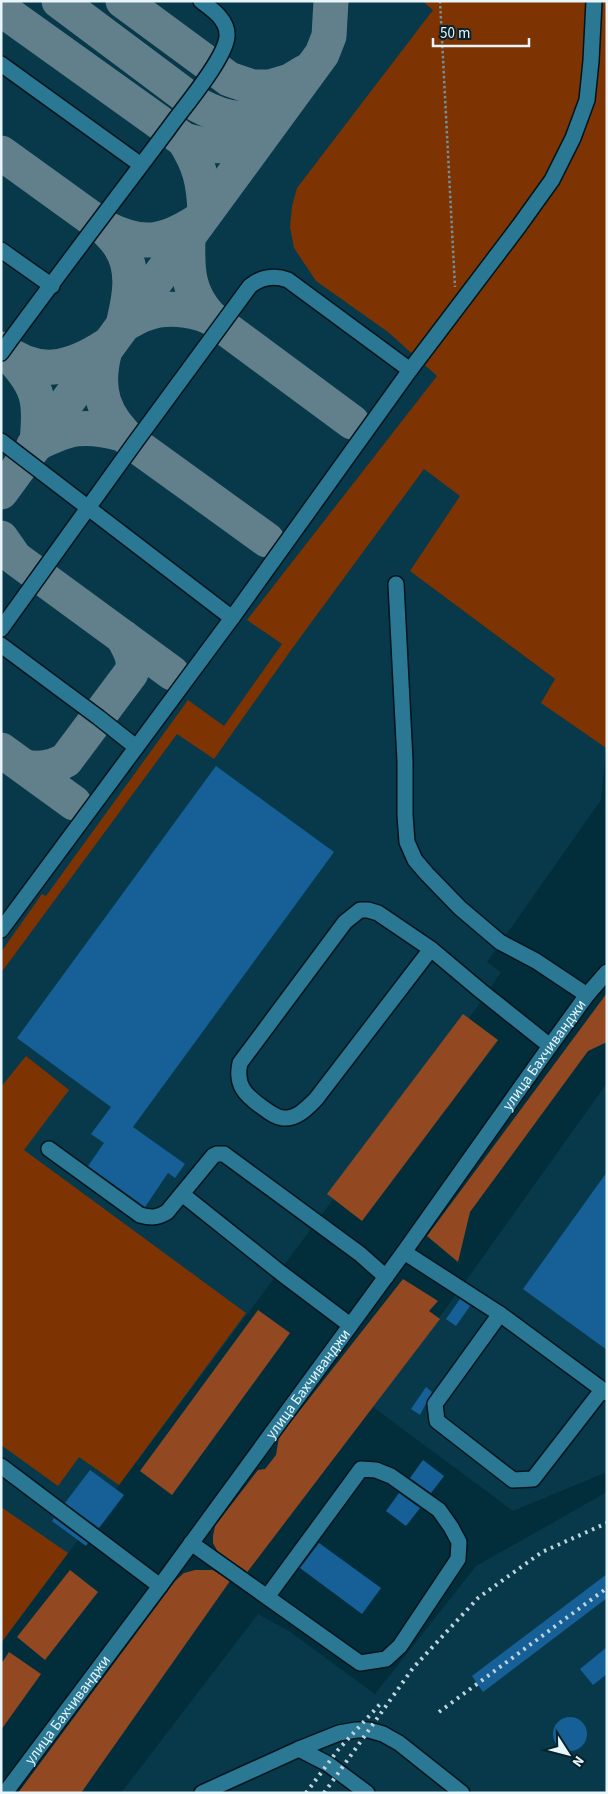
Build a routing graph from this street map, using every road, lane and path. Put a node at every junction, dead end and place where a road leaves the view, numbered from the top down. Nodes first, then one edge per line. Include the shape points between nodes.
1 (201, 1) edge
2 (440, 1) edge
3 (594, 1) edge
4 (1, 64) edge
5 (141, 165) junction
6 (1, 250) edge
7 (52, 286) junction
8 (456, 308) junction
9 (1, 353) edge
10 (410, 370) junction
11 (1, 442) edge
12 (89, 508) junction
13 (396, 584) dead end
14 (232, 618) junction
15 (1, 629) edge
16 (1, 645) edge
17 (136, 748) junction
18 (1, 930) edge
19 (431, 949) junction
20 (607, 972) edge
21 (587, 995) junction
22 (550, 1046) junction
23 (49, 1149) dead end
24 (182, 1194) junction
25 (404, 1252) junction
26 (386, 1277) junction
27 (500, 1314) junction
28 (350, 1326) junction
29 (604, 1391) edge
30 (1, 1466) edge
31 (191, 1543) junction
32 (160, 1586) junction
33 (267, 1597) junction
34 (299, 1749) junction
35 (6, 1793) edge
36 (202, 1793) edge
37 (367, 1793) edge
38 (462, 1793) edge

1 - 5 street via 223,20 227,36 225,48
2 - 8 path
3 - 8 street via 587,100 572,138 552,180
4 - 5 street
5 - 7 street
6 - 7 street
7 - 9 street
8 - 10 street
10 - 12 street via 288,280 264,278 250,286
10 - 14 street
11 - 12 street
12 - 14 street
12 - 15 street
13 - 21 street via 405,815 408,842 415,860 460,908 500,942 536,961
14 - 17 street
16 - 17 street
17 - 18 street
19 - 19 street via 378,914 360,910 353,915 240,1063 240,1084 249,1098 283,1118 304,1112
19 - 22 street
20 - 21 street, улица Бахчиванджи
21 - 22 street, улица Бахчиванджи
22 - 25 street, улица Бахчиванджи
23 - 24 street via 140,1215 159,1217
24 - 26 street via 213,1156 224,1154 360,1254
24 - 28 street
25 - 26 street, улица Бахчиванджи
25 - 27 street
26 - 28 street, улица Бахчиванджи
27 - 29 street
27 - 29 street via 435,1404 437,1421 514,1480 533,1479
28 - 31 street, улица Бахчиванджи
30 - 32 street
31 - 32 street, улица Бахчиванджи
31 - 33 street
32 - 35 street, улица Бахчиванджи
33 - 33 street via 360,1664 386,1659 400,1646 458,1559 459,1542 452,1526 431,1504 391,1476 361,1469
34 - 36 street
34 - 37 street via 328,1764
34 - 38 street via 339,1733 369,1730 399,1743

